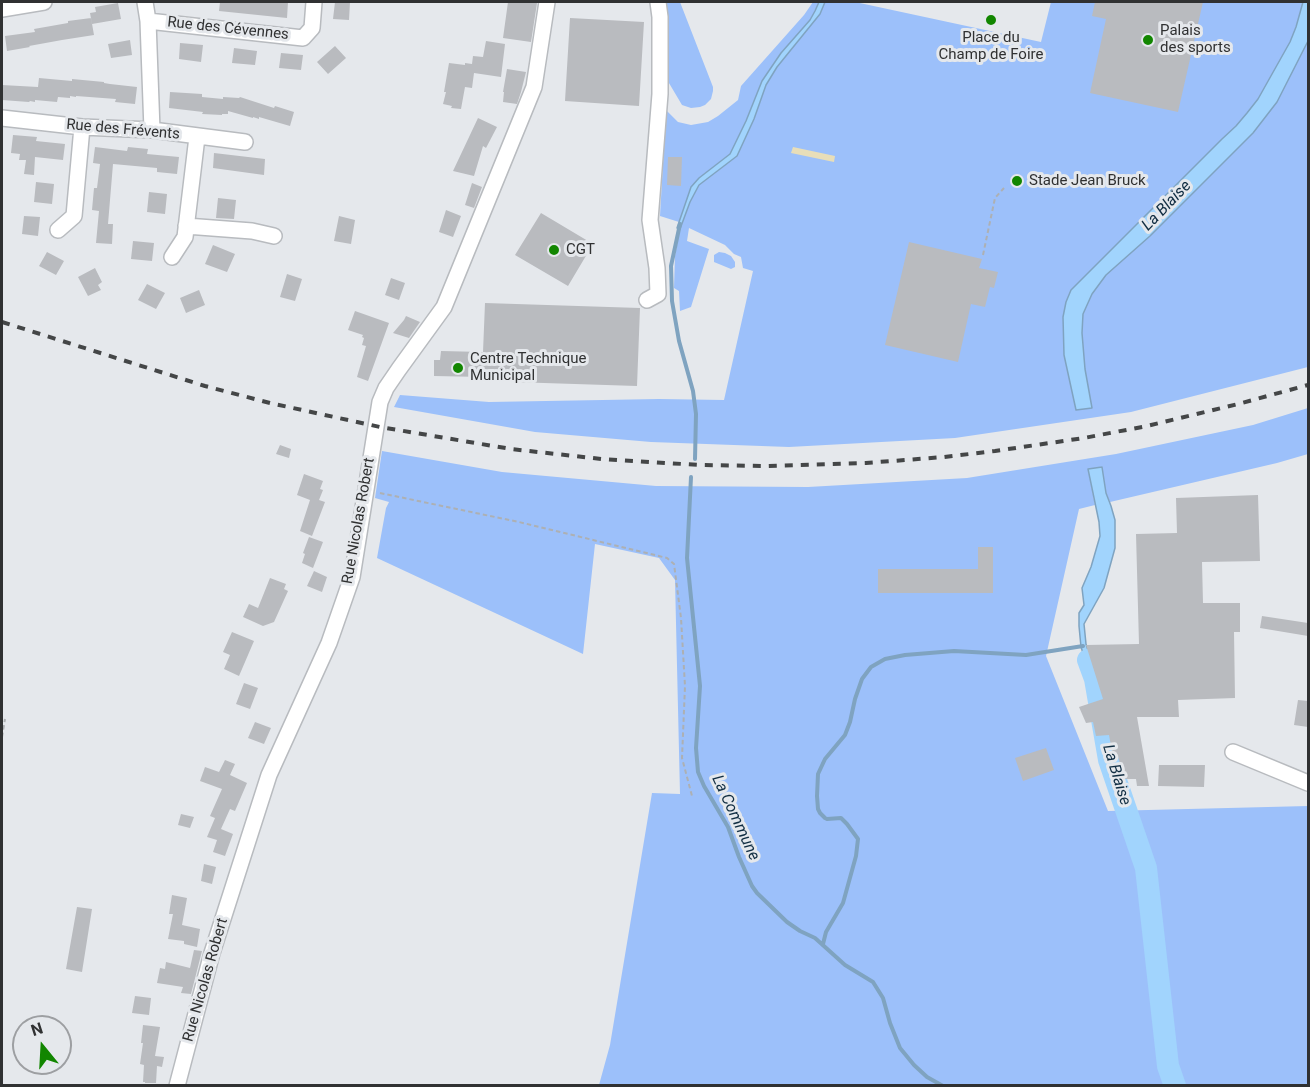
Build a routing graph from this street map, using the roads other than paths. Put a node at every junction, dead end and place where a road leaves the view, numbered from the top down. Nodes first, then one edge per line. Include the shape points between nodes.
1 (44, 2) edge
2 (145, 2) edge
3 (314, 2) edge
4 (547, 2) edge
5 (658, 2) edge
6 (2, 9) edge
7 (148, 21) junction
8 (2, 118) edge
9 (82, 127) junction
10 (152, 130) junction
11 (197, 137) junction
12 (245, 142) dead end
13 (186, 226) junction
14 (58, 230) dead end
15 (274, 236) dead end
16 (172, 257) dead end
17 (647, 300) dead end
18 (1233, 752) dead end
19 (1308, 783) edge
20 (177, 1086) edge

1 - 6 street
2 - 7 street
3 - 7 street, Rue des Cévennes via 312,28 303,38
4 - 20 street, Rue Nicolas Robert via 534,87 444,307 380,402 352,577 329,643 269,775 212,953
5 - 17 street via 660,94 651,220 658,294
7 - 10 street
8 - 9 street, Rue des Frévents
9 - 10 street, Rue des Frévents
9 - 14 street via 74,216
10 - 11 street, Rue des Frévents
11 - 12 street, Rue des Frévents
11 - 13 street
13 - 15 street
13 - 16 street via 185,237
18 - 19 street

